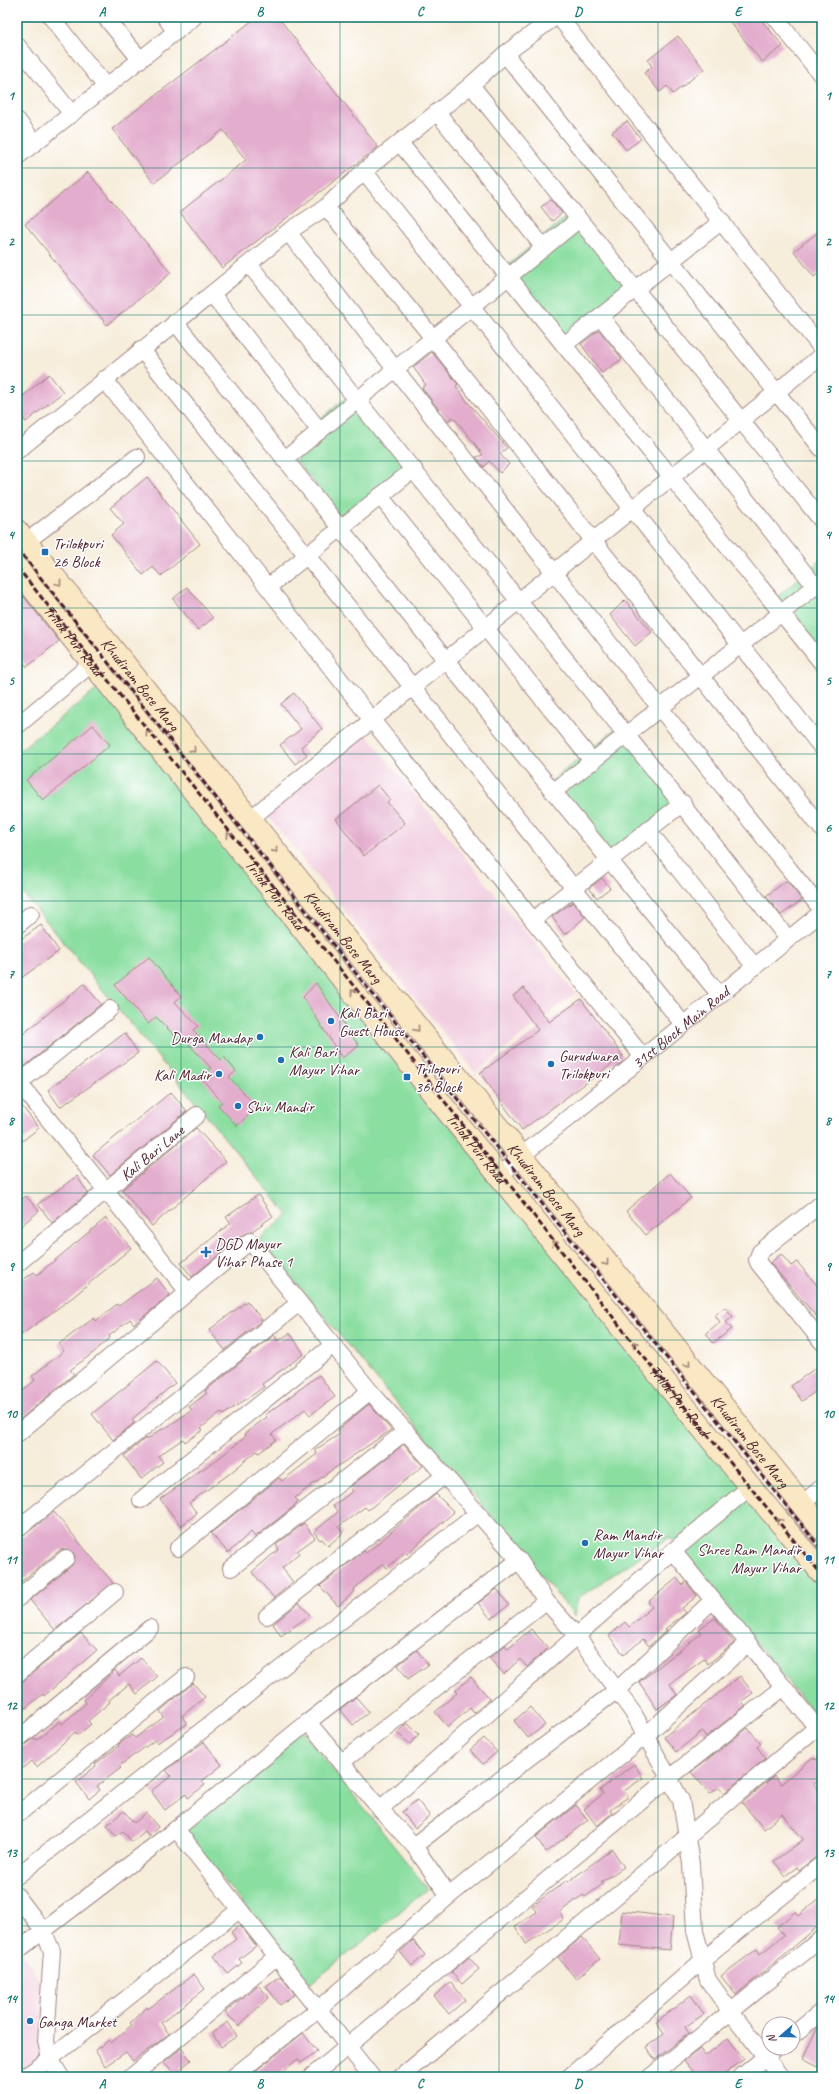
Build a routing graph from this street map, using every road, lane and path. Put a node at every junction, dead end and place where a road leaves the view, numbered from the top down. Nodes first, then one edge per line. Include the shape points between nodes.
1 (51, 17) edge
2 (105, 17) edge
3 (164, 17) edge
4 (194, 17) edge
5 (555, 17) edge
6 (559, 17) edge
7 (775, 17) edge
8 (176, 32) junction
9 (17, 45) edge
10 (505, 54) junction
11 (140, 59) junction
12 (822, 76) edge
13 (471, 85) junction
14 (106, 86) junction
15 (438, 112) junction
16 (72, 114) junction
17 (17, 120) edge
18 (35, 143) junction
19 (400, 143) junction
20 (17, 157) edge
21 (364, 171) junction
22 (326, 207) junction
23 (578, 220) junction
24 (722, 221) junction
25 (288, 232) junction
26 (544, 248) junction
27 (671, 261) junction
28 (249, 264) junction
29 (508, 277) junction
30 (635, 289) junction
31 (212, 294) junction
32 (471, 308) junction
33 (600, 316) junction
34 (175, 322) junction
35 (433, 338) junction
36 (564, 345) junction
37 (141, 349) junction
38 (822, 349) edge
39 (822, 355) edge
40 (395, 369) junction
41 (104, 379) junction
42 (776, 392) junction
43 (357, 400) junction
44 (741, 420) junction
45 (320, 431) junction
46 (706, 449) junction
47 (822, 450) edge
48 (17, 451) edge
49 (137, 457) dead end
50 (284, 460) junction
51 (414, 469) junction
52 (671, 477) junction
53 (380, 496) junction
54 (631, 508) junction
55 (822, 521) edge
56 (340, 527) junction
57 (22, 537) edge
58 (593, 541) junction
59 (307, 554) junction
60 (17, 568) edge
61 (554, 572) junction
62 (819, 583) edge
63 (268, 587) junction
64 (518, 601) junction
65 (781, 613) junction
66 (486, 628) junction
67 (740, 645) junction
68 (110, 648) junction
69 (445, 659) junction
70 (93, 663) junction
71 (822, 663) edge
72 (702, 675) junction
73 (411, 687) junction
74 (660, 708) junction
75 (372, 720) junction
76 (17, 726) edge
77 (627, 734) junction
78 (822, 748) edge
79 (592, 762) junction
80 (553, 792) junction
81 (683, 803) junction
82 (250, 819) junction
83 (822, 829) edge
84 (648, 830) junction
85 (609, 860) junction
86 (574, 887) junction
87 (822, 911) edge
88 (31, 914) dead end
89 (533, 920) junction
90 (17, 926) edge
91 (788, 939) junction
92 (755, 967) junction
93 (719, 994) junction
94 (110, 1009) dead end
95 (683, 1024) junction
96 (643, 1057) junction
97 (197, 1115) dead end
98 (520, 1157) junction
99 (500, 1176) junction
100 (105, 1189) junction
101 (822, 1203) edge
102 (17, 1264) edge
103 (188, 1292) junction
104 (299, 1302) junction
105 (822, 1342) edge
106 (333, 1346) junction
107 (370, 1391) junction
108 (406, 1431) junction
109 (17, 1434) edge
110 (444, 1476) junction
111 (750, 1486) junction
112 (822, 1487) edge
113 (140, 1500) dead end
114 (802, 1504) junction
115 (477, 1514) junction
116 (17, 1529) edge
117 (822, 1529) edge
118 (178, 1548) dead end
119 (673, 1551) junction
120 (66, 1558) dead end
121 (519, 1560) junction
122 (231, 1568) dead end
123 (822, 1573) edge
124 (115, 1592) dead end
125 (17, 1600) edge
126 (713, 1600) junction
127 (546, 1601) junction
128 (266, 1616) dead end
129 (150, 1628) dead end
130 (577, 1636) junction
131 (748, 1643) junction
132 (17, 1674) edge
133 (186, 1677) dead end
134 (784, 1687) junction
135 (617, 1690) junction
136 (308, 1722) junction
137 (820, 1728) edge
138 (646, 1735) junction
139 (17, 1740) edge
140 (342, 1762) junction
141 (669, 1778) junction
142 (380, 1809) junction
143 (17, 1815) edge
144 (176, 1829) junction
145 (687, 1836) junction
146 (414, 1846) junction
147 (822, 1864) edge
148 (17, 1876) edge
149 (17, 1896) edge
150 (449, 1896) junction
151 (239, 1910) junction
152 (43, 1930) junction
153 (822, 1938) edge
154 (17, 1951) edge
155 (276, 1957) junction
156 (703, 1960) junction
157 (319, 2009) junction
158 (822, 2011) edge
159 (730, 2012) junction
160 (801, 2028) edge
161 (761, 2044) edge
162 (348, 2047) junction
163 (766, 2056) edge
164 (771, 2056) edge
165 (50, 2059) junction
166 (24, 2077) edge
167 (61, 2077) edge
168 (131, 2077) edge
169 (233, 2077) edge
170 (311, 2077) edge
171 (372, 2077) edge
172 (401, 2077) edge
173 (569, 2077) edge
174 (650, 2077) edge
175 (741, 2077) edge
176 (780, 2077) edge

1 - 14 street
2 - 11 street
3 - 8 street
4 - 8 street
5 - 10 street
6 - 24 street
7 - 12 street
8 - 11 street
9 - 16 street
10 - 13 street
10 - 27 street
11 - 14 street
13 - 15 street
13 - 23 street
14 - 16 street
15 - 19 street
15 - 26 street
16 - 18 street
17 - 18 street
18 - 20 street
19 - 21 street
19 - 29 street
21 - 22 street
21 - 32 street
22 - 25 street
22 - 35 street
23 - 26 street
23 - 30 street
24 - 27 street
24 - 38 street
25 - 28 street
25 - 40 street
26 - 29 street
27 - 30 street
27 - 42 street
28 - 31 street
28 - 43 street
29 - 32 street
29 - 36 street
30 - 33 street
30 - 44 street
31 - 34 street
31 - 45 street
32 - 35 street
32 - 54 street
33 - 36 street
33 - 46 street
34 - 37 street
34 - 50 street
35 - 40 street
35 - 58 street
36 - 52 street
37 - 41 street
37 - 59 street
39 - 42 street
40 - 43 street
40 - 61 street
41 - 48 street
41 - 63 street
42 - 44 street
42 - 47 street
43 - 45 street
43 - 51 street
44 - 46 street
44 - 55 street
45 - 50 street
46 - 52 street
46 - 62 street
49 - 57 street
50 - 56 street
51 - 53 street
51 - 64 street
52 - 54 street
52 - 65 street
53 - 56 street
53 - 66 street
54 - 58 street
54 - 67 street
56 - 59 street
56 - 69 street
57 -> 68 street, Khudiram Bose Marg
58 - 61 street
58 - 72 street
59 - 63 street
59 - 73 street
60 - 70 street, Trilok Puri Road
61 - 64 street
61 - 74 street
62 - 65 street
63 - 75 street
64 - 66 street
64 - 77 street
65 - 67 street
65 - 71 street
66 - 69 street
66 - 79 street
67 - 72 street
67 - 78 street
68 - 70 street
68 -> 82 street, Khudiram Bose Marg
69 - 73 street
69 - 80 street
70 - 76 street
99 -> 70 street, Trilok Puri Road
72 - 74 street
72 - 83 street
73 - 75 street
73 - 86 street
74 - 77 street
74 - 87 street
75 - 82 street
75 - 89 street
77 - 79 street
77 - 81 street
79 - 80 street
80 - 85 street
81 - 84 street
81 - 91 street
82 -> 98 street, Khudiram Bose Marg
84 - 85 street
84 - 92 street
85 - 86 street
85 - 93 street
86 - 89 street
86 - 95 street
87 - 91 street, 31st Block Main Road
88 - 90 street
89 - 96 street
91 - 92 street, 31st Block Main Road
92 - 93 street, 31st Block Main Road
93 - 95 street, 31st Block Main Road
94 - 100 street via 20,1083
95 - 96 street, 31st Block Main Road
96 - 98 street, 31st Block Main Road
97 - 100 street, Kali Bari Lane
98 - 99 street, 31st Block Main Road
98 -> 114 street, Khudiram Bose Marg
111 -> 99 street, Trilok Puri Road
100 - 102 street, Kali Bari Lane
100 - 103 street
101 - 105 street via 760,1252 757,1260
103 - 104 street via 250,1241
103 - 109 street
104 - 106 street
104 - 116 street
106 - 107 street
106 - 113 street
107 - 108 street
107 - 118 street
108 - 110 street
108 - 122 street
110 - 115 street
110 - 128 street
111 - 119 street
123 -> 111 street, Trilok Puri Road
112 - 114 street
114 - 117 street, Khudiram Bose Marg
115 - 121 street
115 - 148 street
119 - 126 street
119 - 130 street
120 - 125 street
121 - 127 street
121 - 136 street
124 - 132 street
126 - 131 street
126 - 135 street
127 - 130 street
127 - 140 street
129 - 139 street
130 - 135 street
130 - 142 street
131 - 134 street
131 - 138 street
133 - 143 street
134 - 137 street
134 - 141 street
135 - 138 street
135 - 146 street
136 - 140 street
136 - 144 street
137 - 145 street
138 - 141 street
138 - 150 street
140 - 142 street
141 - 145 street via 681,1800
141 - 162 street
142 - 146 street
144 - 151 street
144 - 152 street
145 - 156 street via 692,1864 695,1931
145 - 172 street
146 - 150 street
147 - 156 street
149 - 152 street
150 - 157 street
151 - 155 street
151 - 165 street
152 - 154 street
152 - 165 street via 52,1951 46,2041
153 - 159 street
155 - 157 street
155 - 168 street
156 - 159 street via 708,1980
156 - 173 street
157 - 162 street
157 - 169 street
158 - 160 street
159 - 161 street
159 - 174 street
162 - 170 street
162 - 171 street
163 - 175 street
164 - 176 street
165 - 166 street
165 - 167 street

